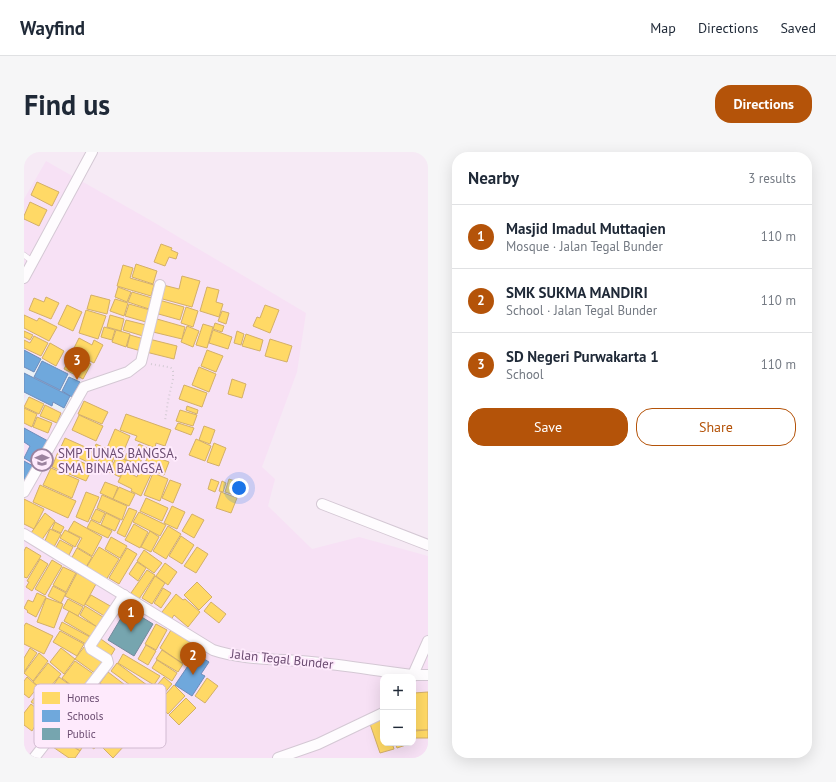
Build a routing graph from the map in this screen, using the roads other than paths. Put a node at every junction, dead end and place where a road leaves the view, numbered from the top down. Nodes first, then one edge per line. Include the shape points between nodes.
1 (92, 152) edge
2 (28, 258) edge
3 (24, 278) edge
4 (160, 285) dead end
5 (24, 492) edge
6 (322, 504) dead end
7 (24, 534) edge
8 (428, 544) edge
9 (124, 595) junction
10 (428, 641) edge
11 (398, 674) edge
12 (413, 674) edge
13 (428, 675) edge
14 (416, 676) edge
15 (92, 684) edge
16 (380, 714) edge
17 (42, 748) edge
18 (34, 758) edge
19 (278, 758) edge

1 - 2 street
2 - 3 street
4 - 5 street via 141,362 128,372 84,387
6 - 8 street
7 - 9 street, Jalan Tegal Bunder
9 - 11 street, Jalan Tegal Bunder via 213,650 226,654 313,662
9 - 15 street via 90,646 107,659 108,663
10 - 12 street
13 - 14 street, Jalan Tegal Bunder
16 - 19 street via 318,744
17 - 18 street

